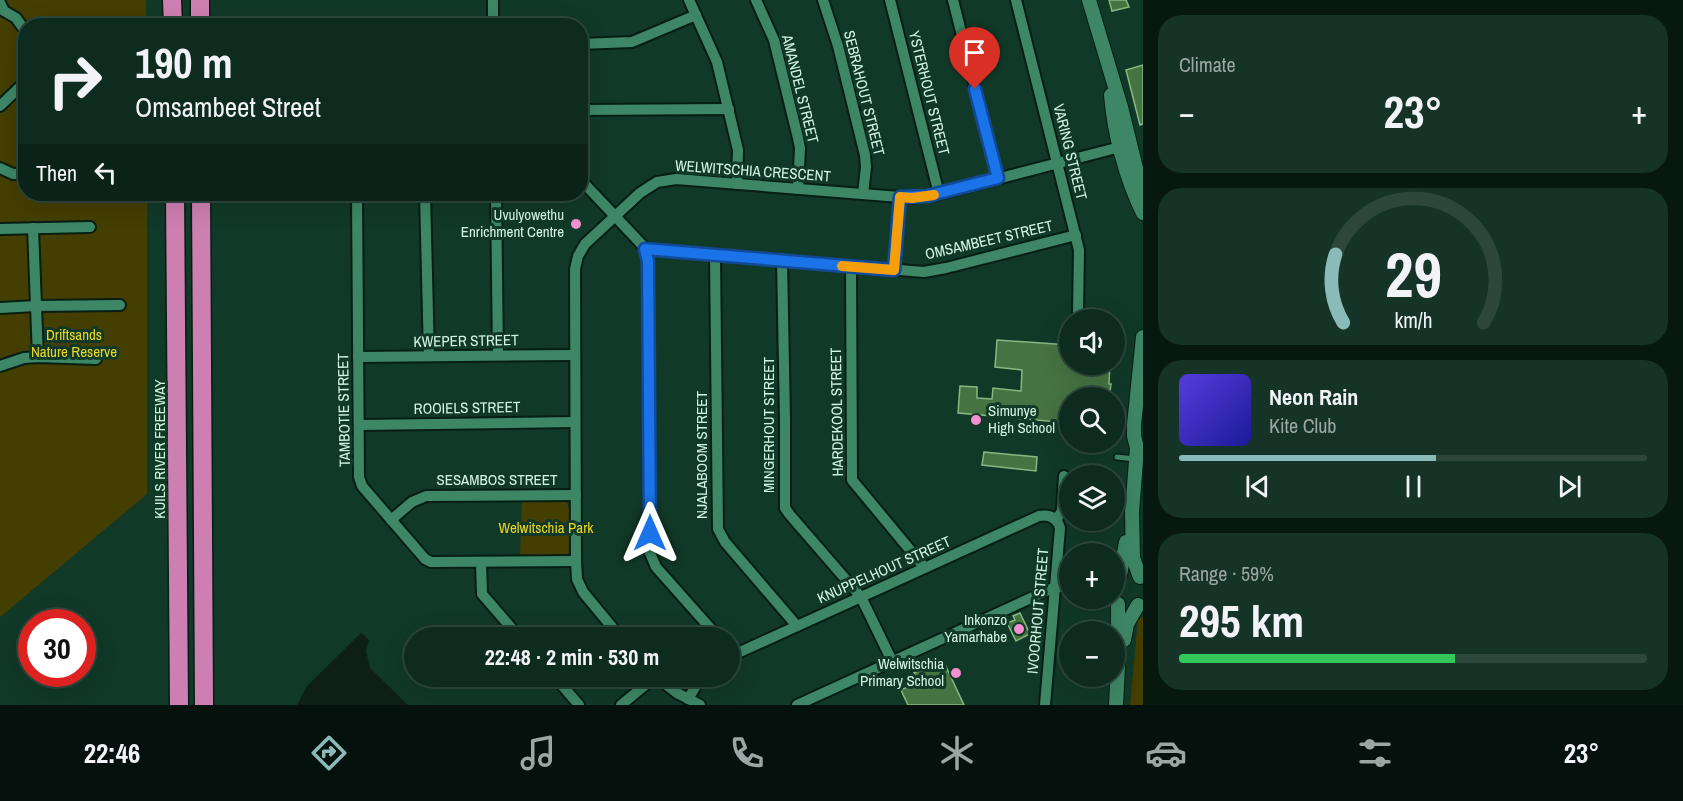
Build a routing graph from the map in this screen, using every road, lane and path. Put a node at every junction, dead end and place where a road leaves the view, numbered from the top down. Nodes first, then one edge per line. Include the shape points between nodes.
1 (172, 0) edge
2 (200, 0) edge
3 (493, 0) edge
4 (689, 0) edge
5 (756, 0) edge
6 (823, 0) edge
7 (890, 0) edge
8 (953, 0) edge
9 (1016, 0) edge
10 (1089, 0) edge
11 (1, 11) edge
12 (696, 15) junction
13 (173, 18) edge
14 (200, 18) edge
15 (493, 18) edge
16 (18, 21) edge
17 (588, 44) edge
18 (18, 89) edge
19 (0, 106) edge
20 (729, 109) junction
21 (588, 110) edge
22 (1130, 151) junction
23 (1057, 163) junction
24 (0, 168) edge
25 (18, 174) edge
26 (998, 178) junction
27 (737, 184) junction
28 (588, 188) edge
29 (798, 189) junction
30 (939, 194) junction
31 (863, 195) junction
32 (900, 197) junction
33 (1143, 197) edge
34 (175, 201) edge
35 (201, 201) edge
36 (357, 201) edge
37 (425, 201) edge
38 (496, 201) edge
39 (1143, 213) edge
40 (614, 216) junction
41 (90, 227) dead end
42 (33, 228) junction
43 (0, 229) edge
44 (1076, 235) junction
45 (645, 249) junction
46 (715, 255) junction
47 (782, 261) junction
48 (851, 266) junction
49 (894, 270) junction
50 (120, 305) dead end
51 (36, 306) junction
52 (0, 308) edge
53 (1078, 309) edge
54 (1143, 337) edge
55 (498, 355) junction
56 (575, 355) junction
57 (429, 356) junction
58 (38, 357) junction
59 (358, 357) junction
60 (96, 358) dead end
61 (0, 366) edge
62 (1140, 390) edge
63 (1143, 421) edge
64 (575, 422) junction
65 (359, 425) junction
66 (1137, 454) junction
67 (1117, 457) dead end
68 (576, 495) junction
69 (1132, 512) junction
70 (1059, 514) edge
71 (1054, 519) junction
72 (391, 520) junction
73 (1124, 543) edge
74 (576, 561) junction
75 (481, 563) junction
76 (925, 568) junction
77 (1125, 575) edge
78 (1141, 579) edge
79 (1055, 587) junction
80 (1059, 587) edge
81 (861, 597) junction
82 (1141, 602) edge
83 (1125, 606) edge
84 (797, 626) junction
85 (510, 627) edge
86 (612, 627) edge
87 (709, 627) edge
88 (1125, 634) edge
89 (740, 650) edge
90 (892, 662) junction
91 (563, 687) edge
92 (643, 687) edge
93 (667, 687) edge
94 (695, 687) edge
95 (1117, 687) edge
96 (688, 699) junction
97 (179, 705) edge
98 (204, 705) edge
99 (579, 705) edge
100 (621, 705) edge
101 (700, 705) edge
102 (797, 705) edge
103 (1045, 705) edge
104 (1116, 705) edge

1 - 13 highway
2 - 14 highway
3 - 15 street
4 - 12 street
5 - 29 street, AMANDEL STREET via 774,40 798,138
6 - 31 street, SEBRAHOUT STREET via 865,155
7 - 30 street, YSTERHOUT STREET
8 - 26 street
9 - 23 street, VARING STREET
10 - 22 street
11 - 16 street
12 - 17 street via 633,42
12 - 20 street via 715,56
18 - 19 street
20 - 21 street
20 - 27 street via 738,150
22 - 23 street, WELWITSCHIA CRESCENT
22 - 33 street
22 - 39 street via 1135,193
23 - 26 street, WELWITSCHIA CRESCENT
23 - 44 street, VARING STREET
24 - 25 street
26 - 30 street, WELWITSCHIA CRESCENT
27 - 29 street, WELWITSCHIA CRESCENT
27 - 40 street, WELWITSCHIA CRESCENT via 663,180 645,188
28 - 40 street
29 - 31 street, WELWITSCHIA CRESCENT
30 - 32 street, WELWITSCHIA CRESCENT
31 - 32 street, WELWITSCHIA CRESCENT
32 - 49 street
34 - 97 highway, KUILS RIVER FREEWAY
35 - 98 highway
36 - 59 street, TAMBOTIE STREET
37 - 57 street
38 - 55 street
40 - 45 street
40 - 56 street, WELWITSCHIA CRESCENT via 585,244 576,262
41 - 42 street
42 - 43 street
42 - 51 street
44 - 49 street, OMSAMBEET STREET via 946,268 924,272
44 - 53 street, VARING STREET via 1080,260
45 - 46 street, OMSAMBEET STREET
45 - 87 street via 650,553 656,567
46 - 47 street, OMSAMBEET STREET
46 - 84 street, NJALABOOM STREET via 718,529
47 - 48 street, OMSAMBEET STREET
47 - 81 street, MINGERHOUT STREET via 785,508
48 - 49 street, OMSAMBEET STREET
48 - 76 street, HARDEKOOL STREET via 851,477
50 - 51 street
51 - 52 street
51 - 58 street
54 - 62 street
55 - 56 street, KWEPER STREET
55 - 57 street, KWEPER STREET
56 - 64 street, WELWITSCHIA CRESCENT
57 - 59 street, KWEPER STREET
58 - 60 street
58 - 61 street
59 - 65 street, TAMBOTIE STREET
62 - 66 street via 1134,436
63 - 66 street
64 - 65 street, ROOIELS STREET
64 - 68 street, WELWITSCHIA CRESCENT
65 - 72 street, TAMBOTIE STREET via 360,482
66 - 67 lane
66 - 69 street
68 - 72 street, SESAMBOS STREET via 426,496
68 - 74 street, WELWITSCHIA CRESCENT
69 - 73 street
69 - 78 street via 1133,558
70 - 71 street, IVOORHOUT STREET
71 - 76 street, KNUPPELHOUT STREET via 1039,516
71 - 79 street, IVOORHOUT STREET via 1060,528
72 - 75 street, TAMBOTIE STREET via 431,562
74 - 75 street, TAMBOTIE STREET
74 - 86 street, WELWITSCHIA CRESCENT via 583,592
75 - 85 street via 482,594
76 - 81 street, KNUPPELHOUT STREET
77 - 78 street via 1130,573
79 - 80 street
79 - 90 street
79 - 103 street, IVOORHOUT STREET
81 - 84 street, KNUPPELHOUT STREET
81 - 90 street, MINGERHOUT STREET
82 - 83 street
82 - 88 street
84 - 89 street, KNUPPELHOUT STREET
90 - 102 street
91 - 99 street
92 - 100 street
93 - 96 street
94 - 96 street
95 - 104 street
96 - 101 street

